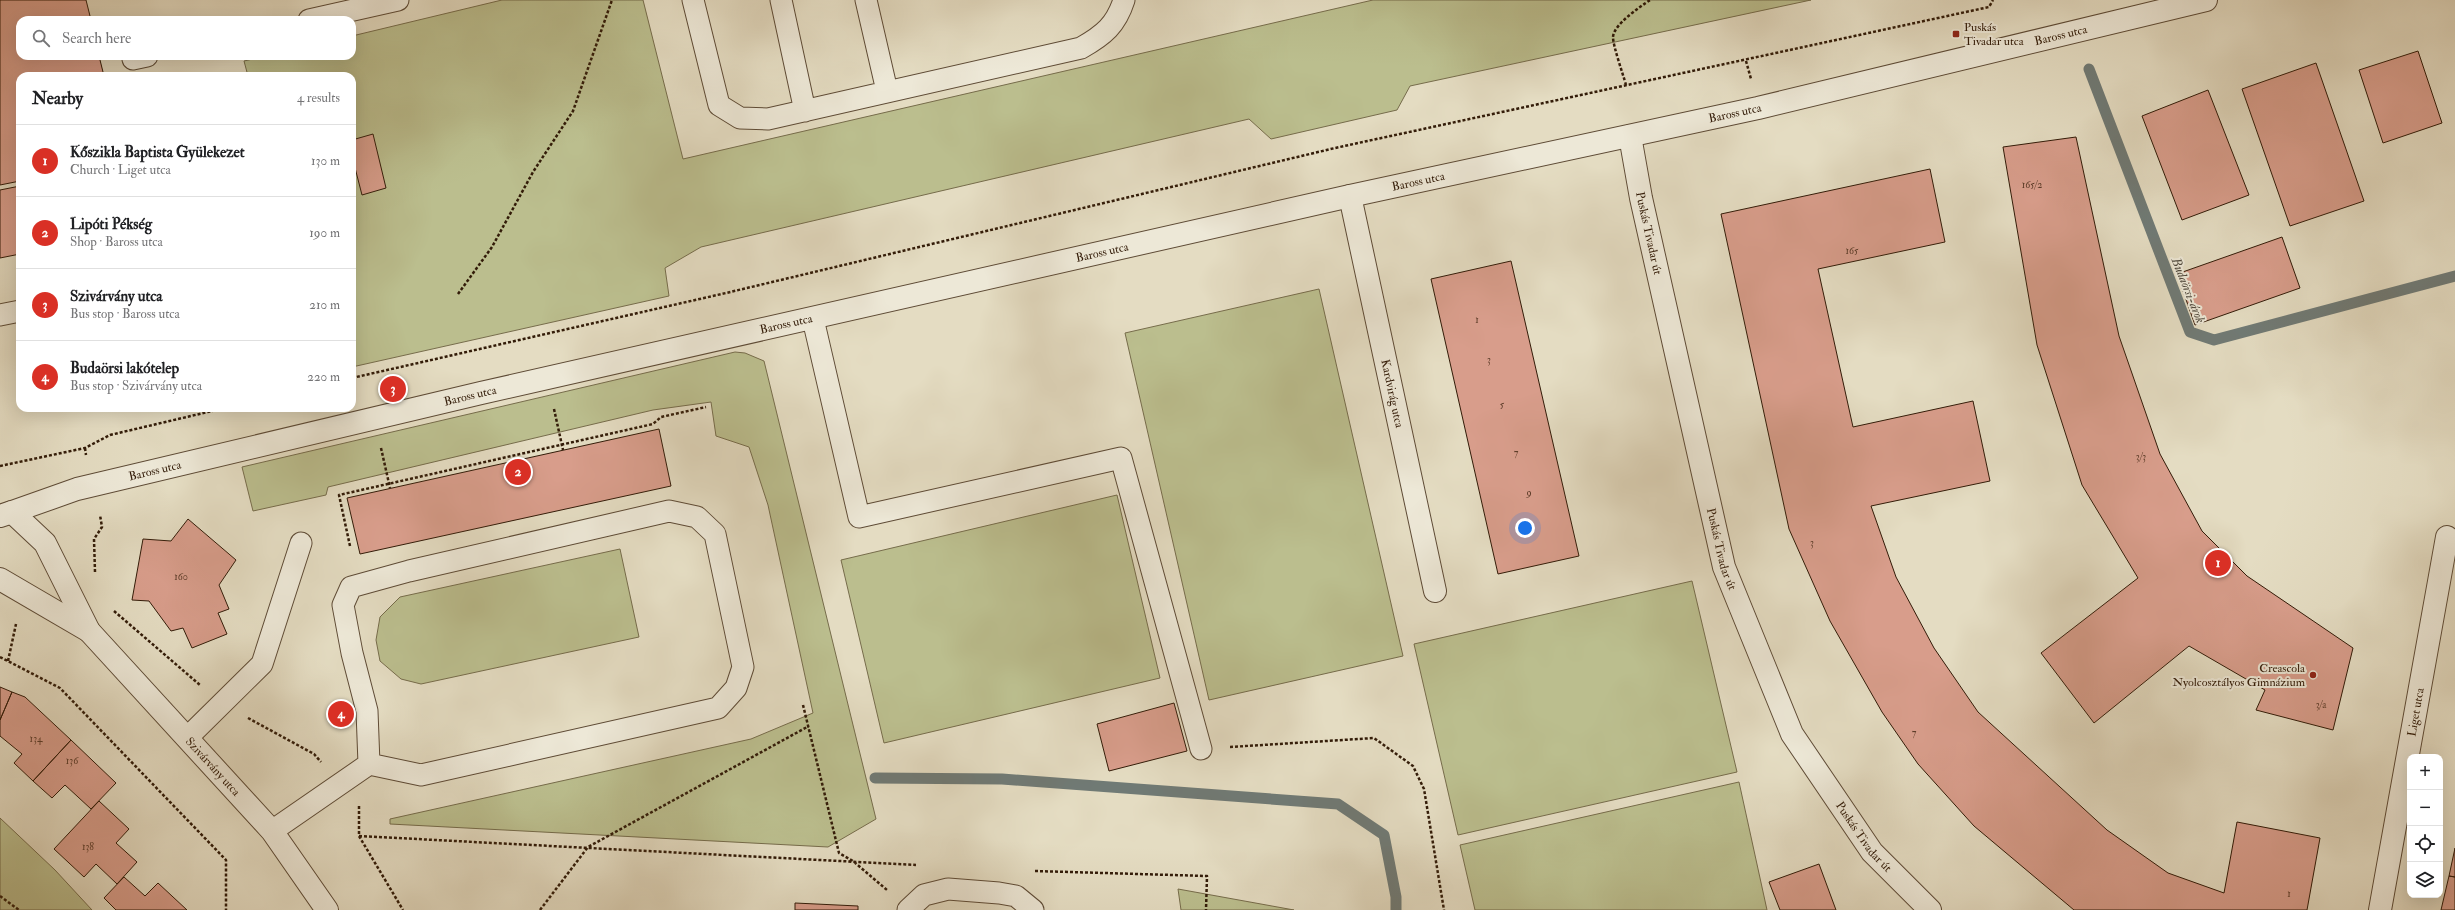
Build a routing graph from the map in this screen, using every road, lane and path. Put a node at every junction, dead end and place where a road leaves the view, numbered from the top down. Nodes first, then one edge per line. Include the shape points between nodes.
1 (398, 0) edge
2 (612, 0) edge
3 (693, 0) edge
4 (781, 0) edge
5 (866, 0) edge
6 (1124, 0) edge
7 (1650, 0) edge
8 (1993, 0) edge
9 (2206, 0) edge
10 (326, 16) edge
11 (1626, 85) junction
12 (887, 91) junction
13 (805, 111) junction
14 (1630, 136) junction
15 (1350, 196) junction
16 (458, 294) dead end
17 (16, 312) edge
18 (0, 315) edge
19 (814, 319) junction
20 (356, 377) edge
21 (706, 407) dead end
22 (554, 409) dead end
23 (208, 412) edge
24 (562, 444) junction
25 (381, 448) dead end
26 (563, 450) dead end
27 (0, 466) edge
28 (388, 484) junction
29 (390, 488) dead end
30 (6, 514) edge
31 (102, 528) dead end
32 (94, 539) dead end
33 (301, 543) dead end
34 (350, 546) dead end
35 (2448, 550) edge
36 (0, 579) edge
37 (1435, 591) dead end
38 (14, 619) dead end
39 (89, 631) junction
40 (0, 657) edge
41 (8, 661) junction
42 (803, 705) dead end
43 (809, 726) junction
44 (187, 738) junction
45 (1201, 749) joint
46 (369, 764) junction
47 (272, 831) junction
48 (588, 847) junction
49 (853, 861) junction
50 (923, 865) dead end
51 (1031, 871) dead end
52 (0, 896) edge
53 (908, 909) edge
54 (19, 910) edge
55 (226, 910) edge
56 (327, 910) edge
57 (404, 910) edge
58 (540, 910) edge
59 (1033, 910) edge
60 (1206, 910) edge
61 (1444, 910) edge
62 (1930, 910) edge
63 (2380, 910) edge

1 - 10 lane
2 - 16 path via 573,111 533,172 492,247
3 - 13 lane via 720,105 740,118 768,119
4 - 13 lane
5 - 12 lane
6 - 12 lane via 1120,13 1103,36 1081,48
7 - 11 path via 1635,10 1617,28 1613,37
8 - 11 path via 1989,7
9 - 14 street, Baross utca via 1758,108
11 - 20 path via 1335,148 734,291
12 - 13 lane
14 - 15 street, Baross utca
14 - 62 street, Puskás Tivadar út via 1724,567 1792,734 1872,852
15 - 19 street, Baross utca
15 - 37 street, Kardvirág utca
17 - 18 lane
19 - 30 street, Baross utca via 77,489
19 - 45 lane via 859,517 1121,458
21 - 24 path via 661,417 653,424
22 - 24 path
23 - 27 path via 110,435 85,448
24 - 26 path
24 - 28 path
25 - 28 path
28 - 29 path
28 - 34 path via 339,495
30 - 39 street, Szivárvány utca via 45,543
31 - 32 path
33 - 44 lane via 262,664
35 - 63 street, Liget utca
36 - 39 street, Szivárvány utca
38 - 41 path via 16,624
39 - 44 street, Szivárvány utca
40 - 41 path
41 - 55 path via 60,688 226,860
42 - 43 path
43 - 48 path
43 - 49 path via 839,853
44 - 47 street, Szivárvány utca
45 - 61 path via 1374,738 1413,766 1424,788
46 - 46 lane via 421,775 718,708 736,688 743,668 715,534 697,517 669,512 409,571 351,587 343,605 367,711
46 - 47 lane
47 - 56 street, Szivárvány utca
48 - 49 path
48 - 57 path via 360,836
48 - 58 path
49 - 50 path
49 - 53 path
51 - 60 path via 1207,876
52 - 54 path
53 - 59 lane via 924,895 948,889 999,892 1016,896

